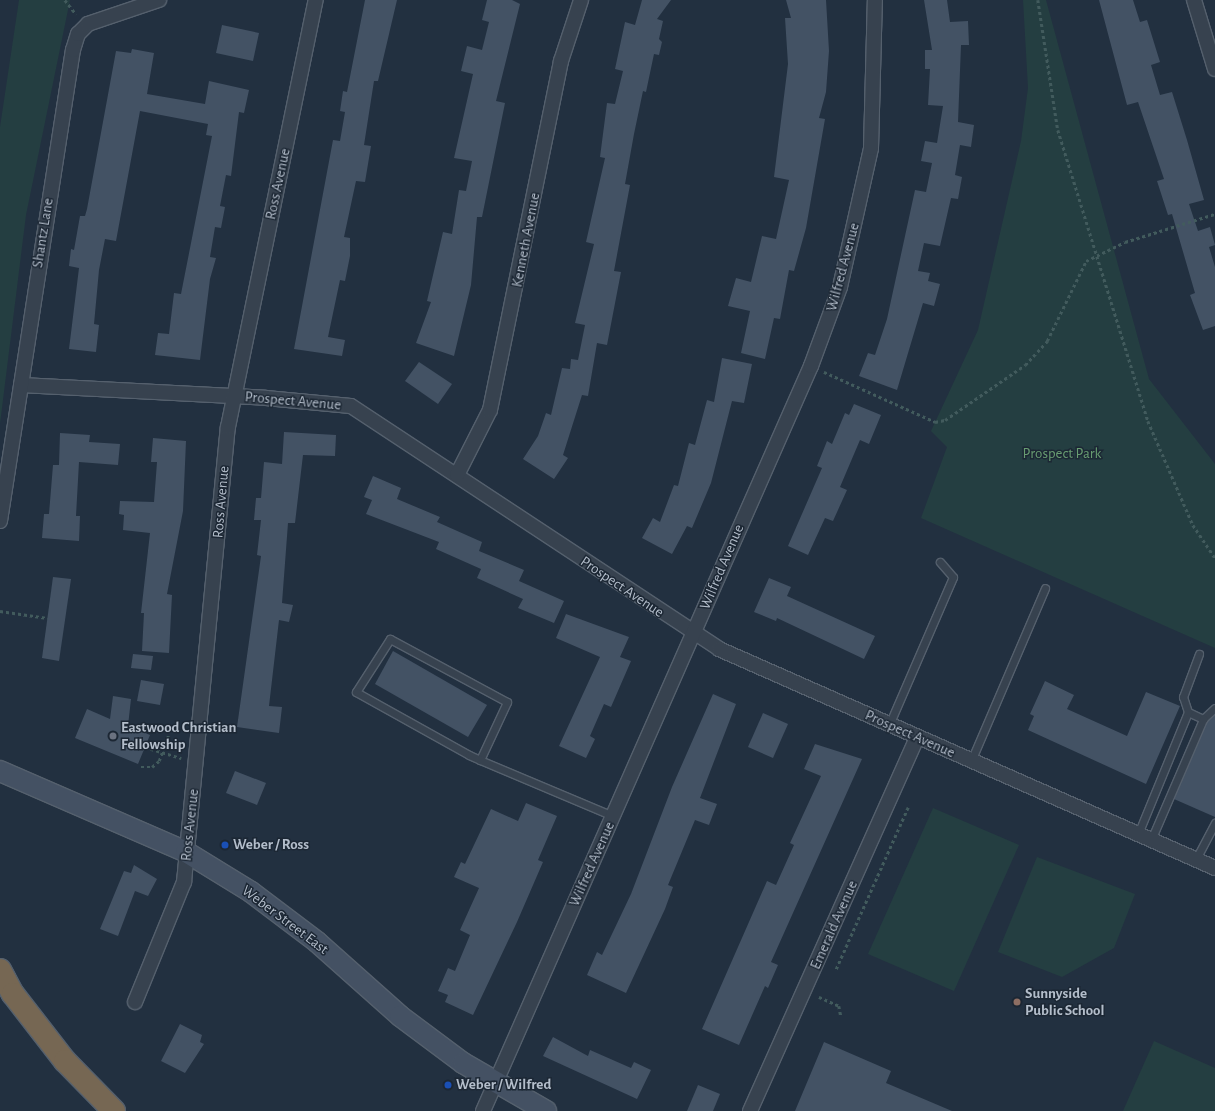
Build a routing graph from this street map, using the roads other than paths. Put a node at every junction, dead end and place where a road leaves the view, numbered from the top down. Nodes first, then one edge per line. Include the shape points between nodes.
1 (159, 0) edge
2 (316, 0) edge
3 (582, 0) edge
4 (875, 0) edge
5 (1194, 0) edge
6 (1215, 69) edge
7 (20, 385) junction
8 (234, 396) junction
9 (457, 475) junction
10 (0, 521) edge
11 (940, 562) dead end
12 (1045, 588) dead end
13 (693, 635) junction
14 (1199, 654) dead end
15 (1215, 708) edge
16 (1188, 712) junction
17 (1203, 719) junction
18 (889, 725) junction
19 (917, 738) junction
20 (480, 760) junction
21 (971, 762) junction
22 (0, 771) edge
23 (613, 816) junction
24 (1215, 823) edge
25 (1138, 834) junction
26 (1151, 840) junction
27 (186, 852) junction
28 (1196, 859) junction
29 (1215, 868) edge
30 (0, 970) edge
31 (135, 1002) dead end
32 (495, 1082) junction
33 (114, 1111) edge
34 (483, 1111) edge
35 (546, 1111) edge
36 (750, 1111) edge

1 - 7 street, Shantz Lane via 99,20 78,34 42,233
2 - 8 street, Ross Avenue
3 - 9 street, Kenneth Avenue via 561,61 490,410
4 - 13 street, Wilfred Avenue via 871,148 840,287 811,366
5 - 6 street
7 - 8 street, Prospect Avenue
7 - 10 street, Shantz Lane
8 - 9 street, Prospect Avenue via 351,406
8 - 27 street, Ross Avenue via 228,428 197,763
9 - 13 street, Prospect Avenue
11 - 18 lane via 953,577
12 - 21 lane
13 - 18 street, Prospect Avenue
13 - 23 street, Wilfred Avenue
14 - 16 lane via 1183,697
15 - 17 lane
16 - 17 lane
16 - 25 lane
17 - 26 lane
18 - 19 street, Prospect Avenue
19 - 21 street, Prospect Avenue
19 - 36 street, Emerald Avenue
20 - 20 lane via 356,692 390,640 507,702
20 - 23 lane
21 - 25 street, Prospect Avenue
22 - 27 main road, Weber Street East
23 - 32 street, Wilfred Avenue
24 - 28 lane
25 - 26 street, Prospect Avenue
26 - 28 street, Prospect Avenue
27 - 31 street, Ross Avenue via 184,882
27 - 32 main road, Weber Street East via 263,901 317,942 400,1016
28 - 29 street, Prospect Avenue
30 - 33 highway via 13,994 65,1061
32 - 34 street, Wilfred Avenue
32 - 35 main road, Weber Street East

